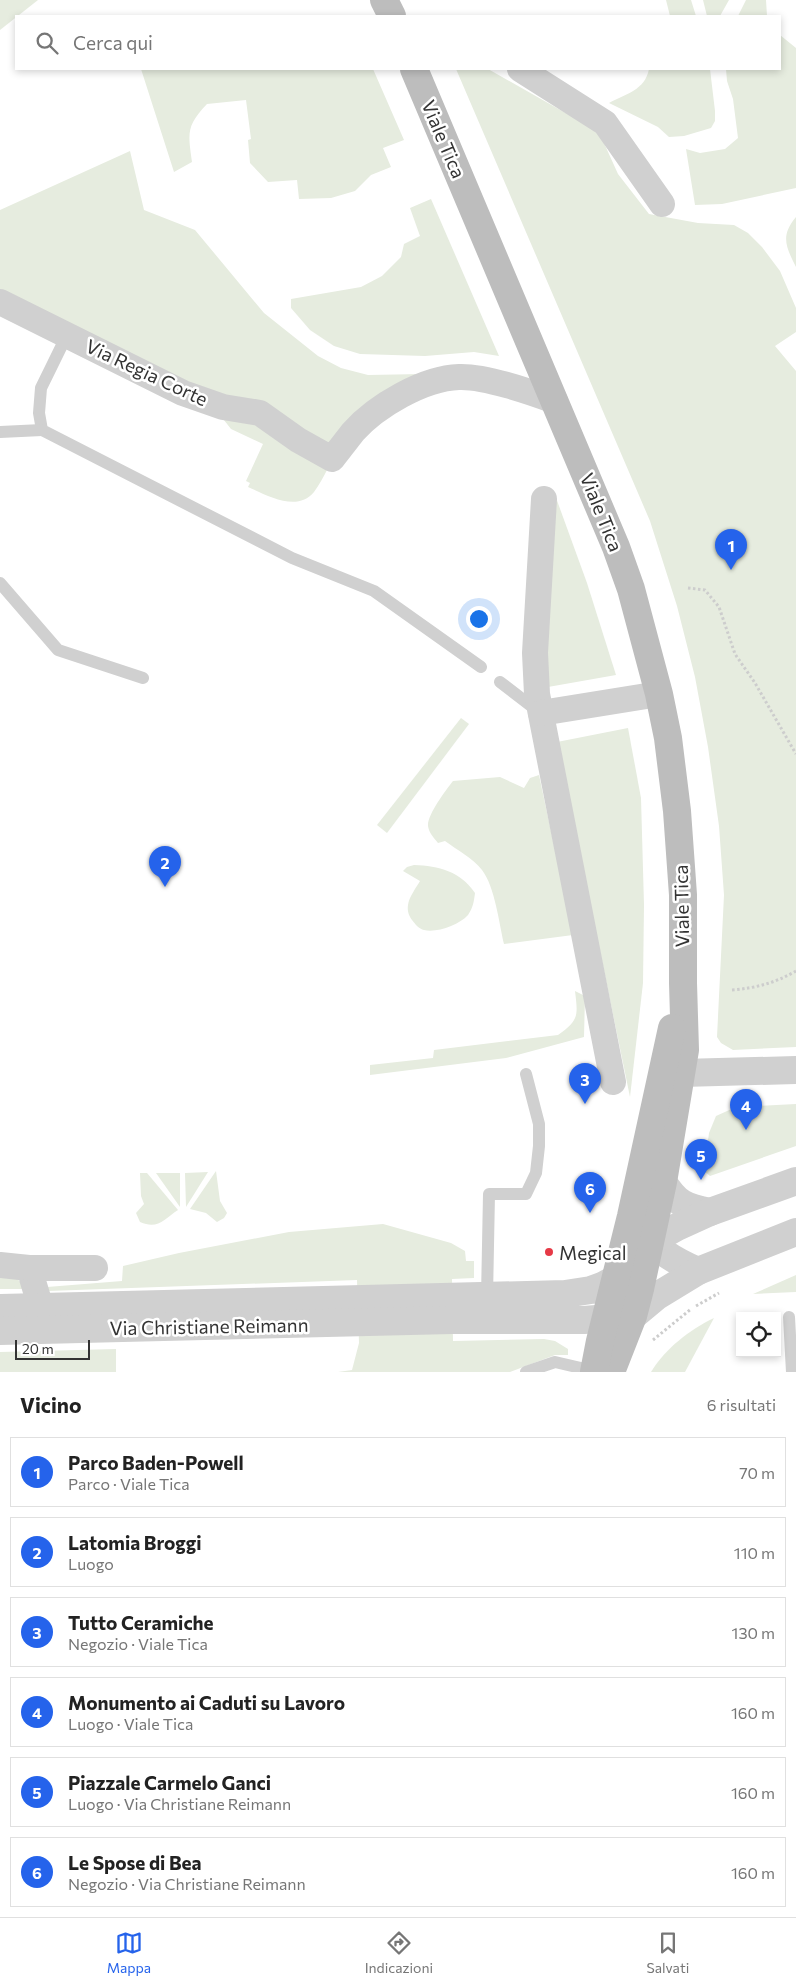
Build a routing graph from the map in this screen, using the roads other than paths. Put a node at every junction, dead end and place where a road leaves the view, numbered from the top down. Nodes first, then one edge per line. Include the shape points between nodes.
1 (384, 0) edge
2 (392, 15) edge
3 (414, 70) edge
4 (522, 70) edge
5 (662, 204) dead end
6 (0, 302) edge
7 (67, 335) junction
8 (555, 401) junction
9 (42, 430) junction
10 (0, 432) edge
11 (544, 499) dead end
12 (0, 583) edge
13 (481, 667) dead end
14 (143, 678) dead end
15 (500, 682) dead end
16 (659, 694) junction
17 (541, 713) junction
18 (683, 982) junction
19 (796, 1070) edge
20 (682, 1073) junction
21 (526, 1074) dead end
22 (613, 1082) dead end
23 (796, 1181) edge
24 (664, 1182) junction
25 (710, 1212) junction
26 (631, 1216) junction
27 (796, 1232) edge
28 (650, 1242) junction
29 (0, 1265) edge
30 (29, 1268) junction
31 (95, 1268) dead end
32 (698, 1271) junction
33 (617, 1278) junction
34 (487, 1297) junction
35 (0, 1308) edge
36 (41, 1308) junction
37 (452, 1309) junction
38 (358, 1311) junction
39 (633, 1316) junction
40 (606, 1318) junction
41 (789, 1318) dead end
42 (0, 1331) edge
43 (526, 1372) edge
44 (594, 1372) edge
45 (611, 1372) edge
46 (792, 1372) edge

1 - 2 main road
3 - 8 main road, Viale Tica
4 - 5 street via 605,123
6 - 7 street, Via Regia Corte
7 - 8 street, Via Regia Corte via 183,392 223,407 260,413 332,459 354,431 383,407 437,381 460,377 483,380
7 - 9 lane via 41,388
8 - 16 main road, Viale Tica via 616,546
9 - 10 lane
9 - 13 lane via 292,558 374,591
11 - 17 street via 535,653
12 - 14 lane via 58,650
15 - 17 lane
16 - 17 street
16 - 18 main road, Viale Tica via 677,811 683,895
17 - 22 street
18 - 20 main road via 685,1050
18 - 26 main road
19 - 20 street
20 - 24 main road
21 - 34 lane via 539,1124 536,1173 526,1194 489,1194
23 - 25 street
24 - 25 street via 673,1198 689,1208
24 - 28 main road
25 - 28 street
26 - 28 street
26 - 33 main road
27 - 32 street
28 - 32 street via 672,1259
28 - 33 street
28 - 39 main road
29 - 30 street
30 - 31 street
30 - 36 street
32 - 39 street via 657,1296
33 - 34 street via 602,1286 565,1294
33 - 40 main road
34 - 37 street
35 - 36 street
36 - 38 street
37 - 38 street
37 - 40 street via 584,1320
38 - 42 street, Via Christiane Reimann
39 - 40 street
39 - 45 main road
40 - 44 main road
41 - 46 lane
43 - 44 lane via 555,1362

